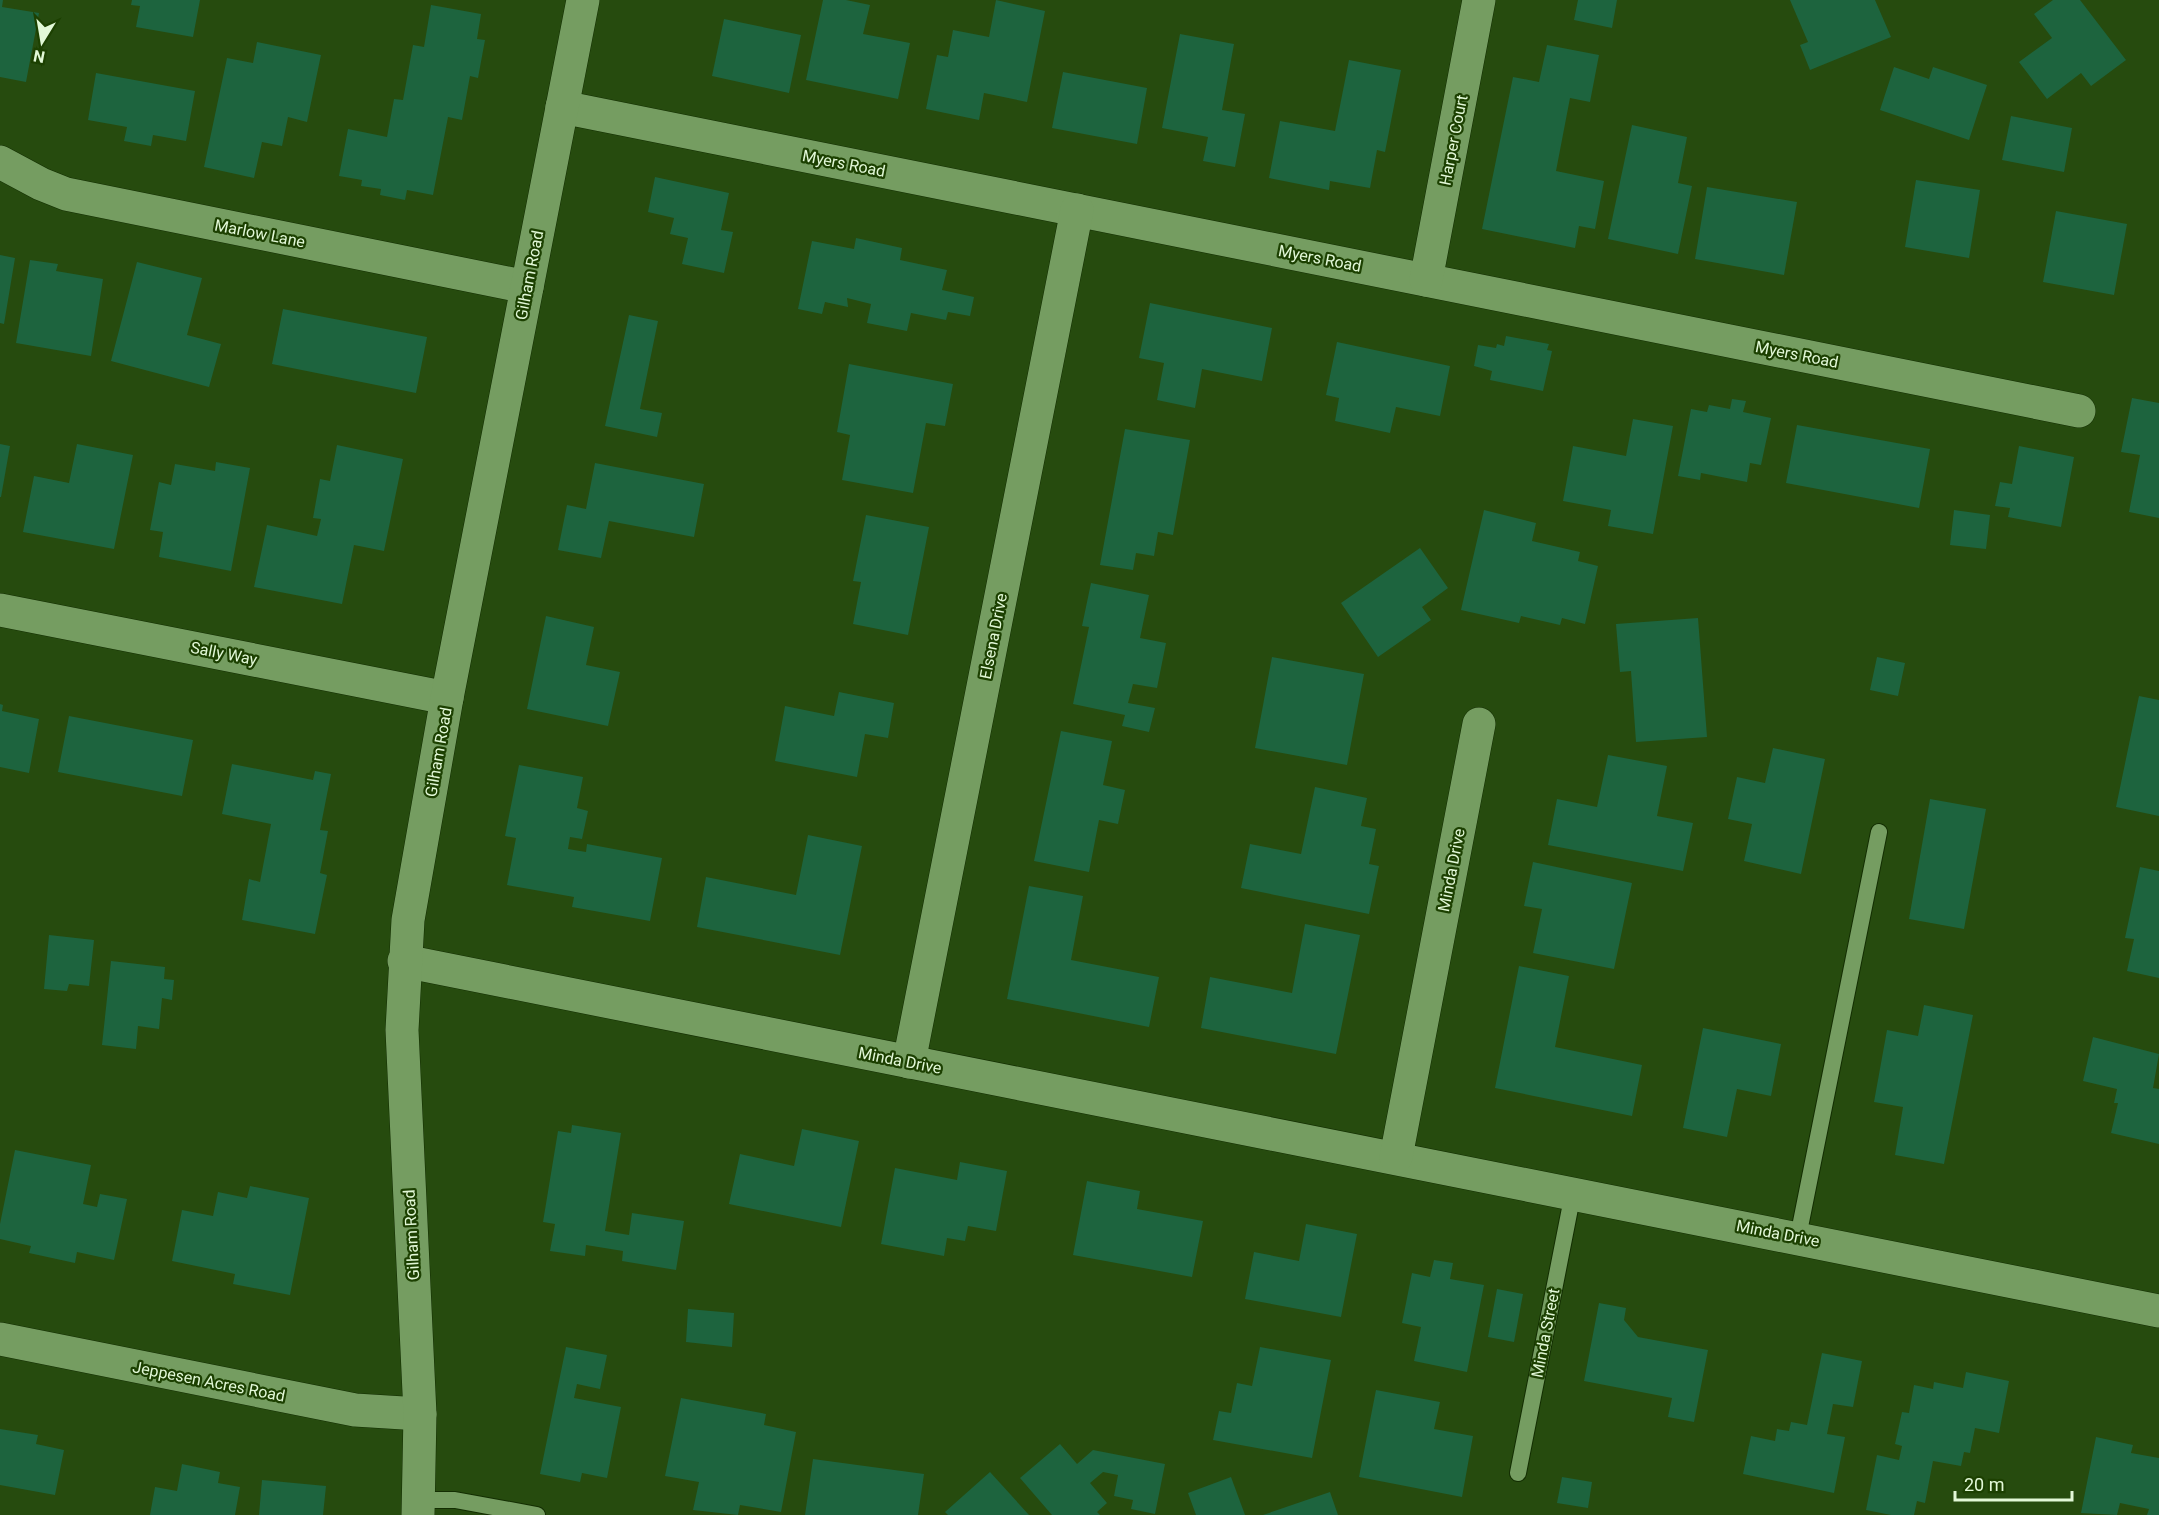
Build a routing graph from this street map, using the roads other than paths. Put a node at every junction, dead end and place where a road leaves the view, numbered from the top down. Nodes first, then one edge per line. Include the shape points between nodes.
1 (583, 0) edge
2 (1479, 0) edge
3 (562, 107) junction
4 (0, 162) edge
5 (1077, 210) junction
6 (1426, 279) junction
7 (527, 286) junction
8 (2079, 411) dead end
9 (0, 610) edge
10 (447, 698) junction
11 (1479, 724) dead end
12 (1879, 832) dead end
13 (404, 961) junction
14 (909, 1062) junction
15 (1396, 1157) junction
16 (1573, 1193) junction
17 (1798, 1237) junction
18 (2159, 1311) edge
19 (0, 1339) edge
20 (420, 1414) junction
21 (1518, 1473) dead end
22 (418, 1508) edge
23 (537, 1515) edge

1 - 3 street, Gilham Road
2 - 6 street, Harper Court
3 - 5 street, Myers Road
3 - 7 street, Gilham Road
4 - 7 street, Marlow Lane via 66,194
5 - 6 street, Myers Road
5 - 14 street, Elsena Drive
6 - 8 street, Myers Road
7 - 10 street, Gilham Road
9 - 10 street, Sally Way
10 - 13 street, Gilham Road
11 - 15 street, Minda Drive
12 - 17 lane
13 - 14 street, Minda Drive
13 - 20 street, Gilham Road via 402,1030
14 - 15 street, Minda Drive
15 - 16 street, Minda Drive
16 - 17 street, Minda Drive
16 - 21 lane, Minda Street
17 - 18 street, Minda Drive
19 - 20 street, Jeppesen Acres Road via 355,1410
20 - 22 street, Gilham Road
22 - 23 lane via 456,1500

